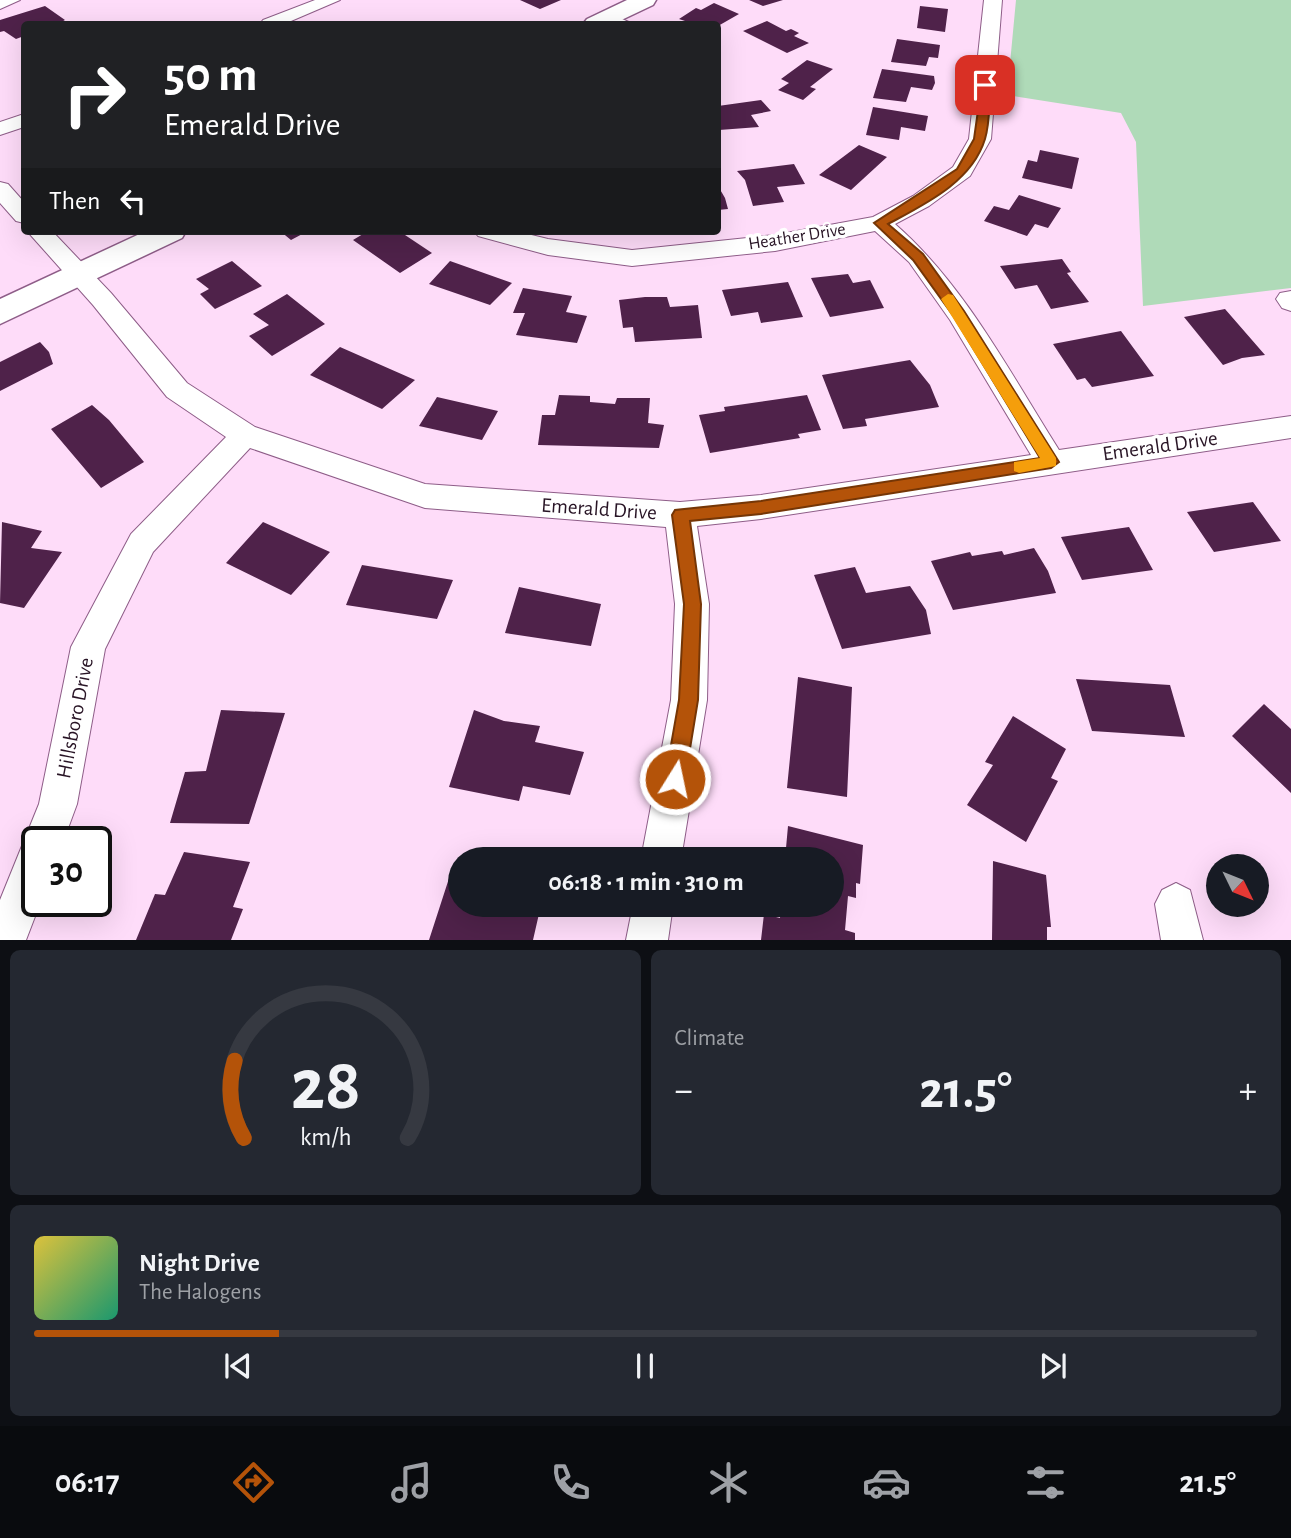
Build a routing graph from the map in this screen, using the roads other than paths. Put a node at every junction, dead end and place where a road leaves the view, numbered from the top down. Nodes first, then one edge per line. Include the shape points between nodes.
1 (11, 0) edge
2 (331, 0) edge
3 (645, 0) edge
4 (993, 0) edge
5 (0, 4) edge
6 (277, 21) edge
7 (611, 21) edge
8 (21, 121) edge
9 (0, 129) edge
10 (0, 189) edge
11 (21, 213) edge
12 (880, 223) junction
13 (42, 235) edge
14 (163, 235) edge
15 (502, 235) edge
16 (80, 275) junction
17 (0, 313) edge
18 (1291, 427) edge
19 (245, 435) junction
20 (1051, 462) junction
21 (680, 515) junction
22 (49, 826) edge
23 (663, 847) edge
24 (21, 899) edge
25 (651, 917) edge
26 (5, 940) edge
27 (647, 940) edge

1 - 5 street
2 - 6 street
3 - 7 street
4 - 12 street, Heather Drive via 979,139 962,171
8 - 9 street
10 - 11 street
12 - 15 street, Heather Drive via 775,243 632,258 548,247
12 - 20 street via 918,257 952,304
13 - 16 street, Emerald Drive
14 - 16 street
16 - 17 street
16 - 19 street, Emerald Drive via 177,390
18 - 20 street, Emerald Drive
19 - 21 street, Emerald Drive via 425,496
19 - 22 street, Hillsboro Drive via 142,543 88,647 58,804
20 - 21 street, Emerald Drive via 761,507
21 - 23 street via 692,604 689,700
24 - 26 street
25 - 27 street

